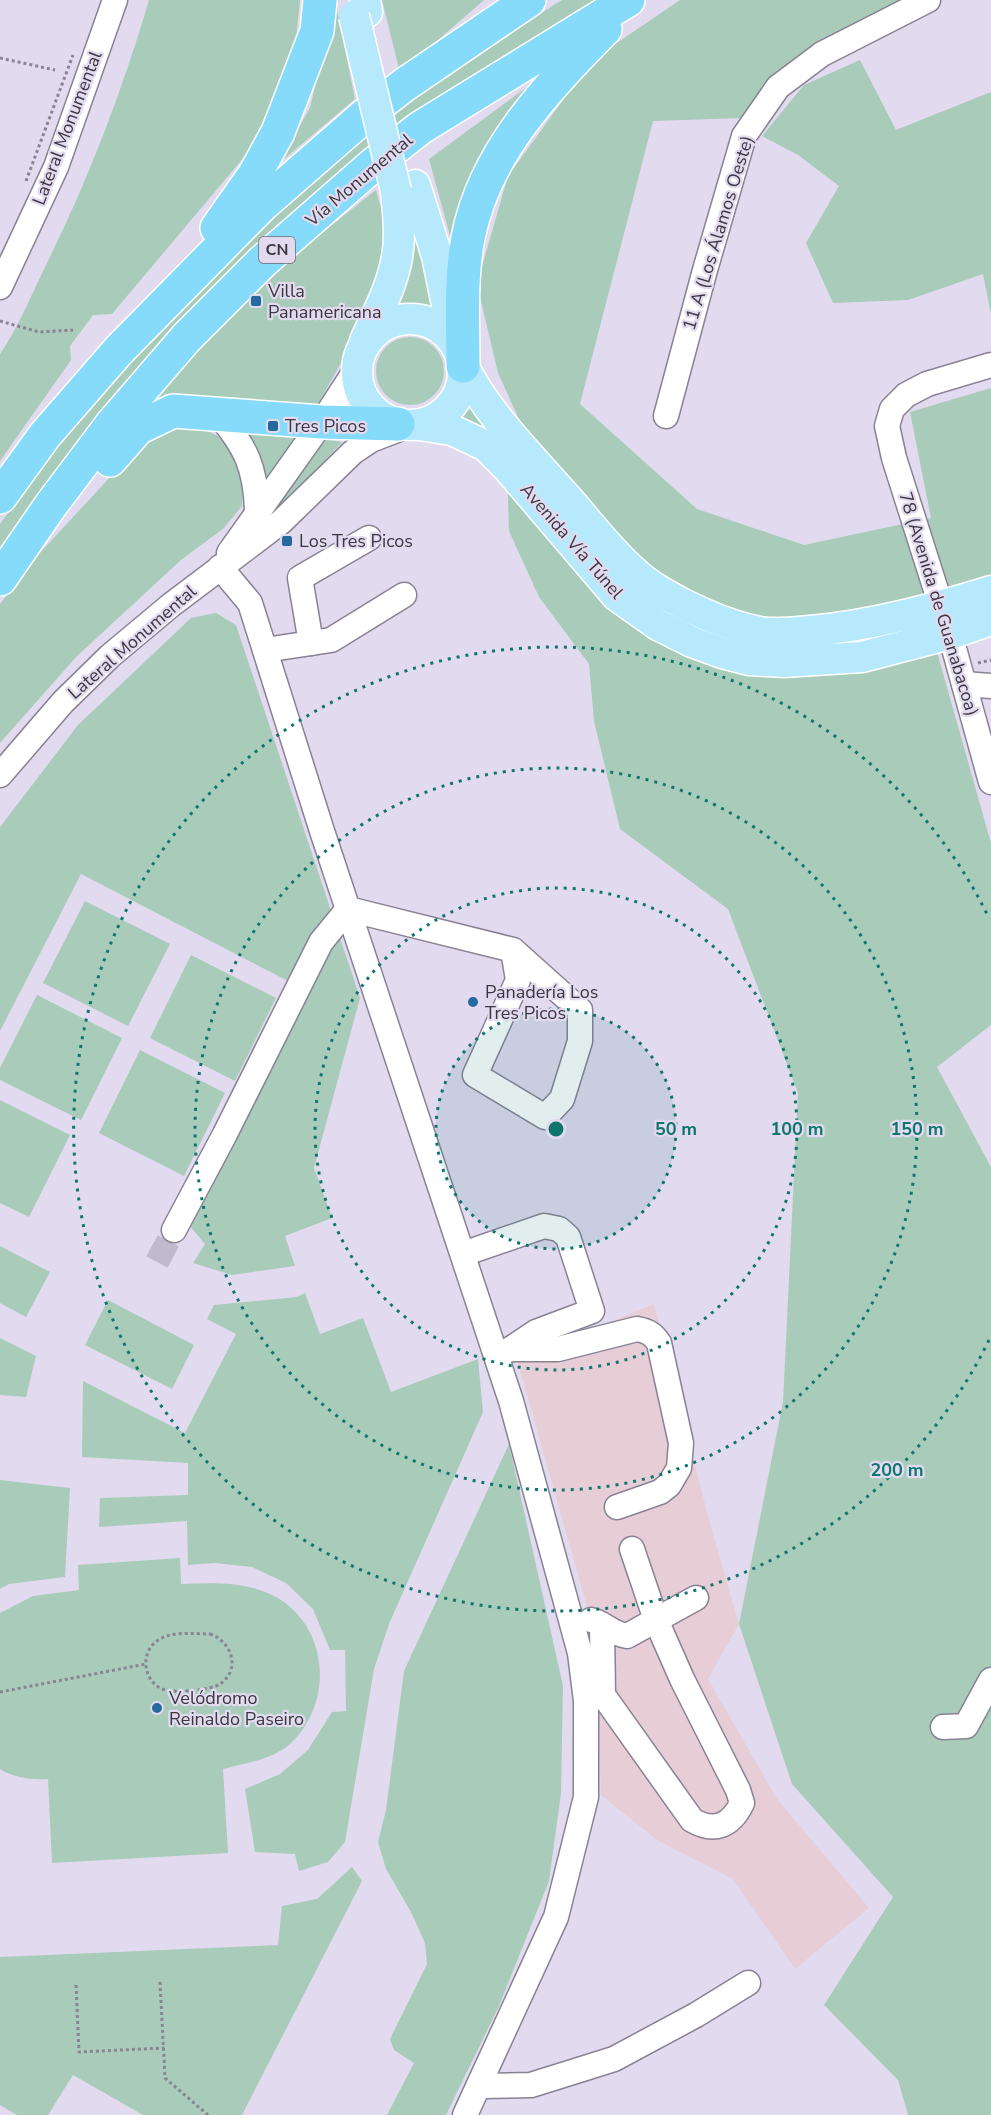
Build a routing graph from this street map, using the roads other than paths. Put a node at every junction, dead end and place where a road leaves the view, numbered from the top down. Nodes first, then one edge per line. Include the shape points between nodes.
1 (115, 0) edge
2 (320, 0) edge
3 (499, 0) edge
4 (529, 0) edge
5 (628, 0) edge
6 (640, 0) edge
7 (928, 0) edge
8 (359, 7) edge
9 (404, 85) junction
10 (406, 188) junction
11 (0, 287) edge
12 (144, 324) junction
13 (459, 354) junction
14 (360, 357) junction
15 (991, 365) edge
16 (218, 414) junction
17 (666, 416) dead end
18 (322, 422) junction
19 (409, 425) junction
20 (0, 497) edge
21 (257, 512) junction
22 (369, 538) dead end
23 (219, 567) junction
24 (0, 580) edge
25 (991, 591) edge
26 (404, 595) dead end
27 (941, 606) junction
28 (991, 620) edge
29 (950, 634) junction
30 (311, 643) junction
31 (265, 650) junction
32 (964, 684) junction
33 (991, 686) edge
34 (0, 775) edge
35 (991, 782) edge
36 (348, 909) junction
37 (513, 950) junction
38 (174, 1230) tunnel mouth
39 (463, 1254) junction
40 (504, 1353) junction
41 (618, 1507) dead end
42 (632, 1549) dead end
43 (696, 1598) dead end
44 (571, 1618) junction
45 (656, 1620) junction
46 (602, 1626) junction
47 (991, 1680) edge
48 (943, 1727) dead end
49 (748, 1983) dead end
50 (480, 2086) junction
51 (465, 2115) edge

1 - 11 street, Lateral Monumental via 56,167
2 - 12 highway via 317,31 278,132 255,174
3 - 9 highway
4 - 9 highway, CN
5 - 24 highway, Vía Monumental / CN via 420,128 262,262 187,337 112,424
6 - 13 highway via 548,89 509,141 491,174 468,237
7 - 17 street, 11 A (Los Álamos Oeste) via 822,54 778,87 744,136
8 - 10 main road, Avenida Vía Túnel, bridge
9 - 12 highway, CN via 262,205
10 - 13 main road, Avenida Vía Túnel via 437,256
10 - 14 main road, Avenida Vía Túnel via 389,288
12 - 20 highway, CN via 45,435
13 - 14 main road via 442,329 426,320 408,318 374,333
13 - 19 main road via 464,376 450,408 436,418
13 - 27 main road, Avenida Vía Túnel via 472,383 609,547 651,586 704,614 739,627 788,633 839,629
14 - 18 street, Lateral Monumental
14 - 19 main road via 358,383 363,397 384,418
15 - 27 street, 78 (Avenida de Guanabacoa) via 927,384 906,395 891,409 887,426
16 - 18 highway
16 - 21 street via 251,462
16 - 24 highway via 173,411 138,428
18 - 19 highway
18 - 21 street, Lateral Monumental
19 - 23 street, Lateral Monumental via 370,440 353,452 280,522
19 - 29 main road, Avenida Vía Túnel via 452,430 486,446 617,596 658,625 722,654 749,660 825,661 862,657
21 - 23 street, Lateral Monumental
22 - 30 street via 300,578
23 - 31 street via 250,603
23 - 34 street, Lateral Monumental via 110,656 63,702
25 - 27 main road, Avenida Vía Túnel
26 - 30 street via 331,640
27 - 29 street, 78 (Avenida de Guanabacoa)
28 - 29 main road, Avenida Vía Túnel
29 - 32 street, 78 (Avenida de Guanabacoa)
30 - 31 street
31 - 36 street
32 - 33 street
32 - 35 street, 78 (Avenida de Guanabacoa)
36 - 37 street
36 - 38 street via 321,942
36 - 39 street
37 - 37 street via 518,980 475,1075 545,1117 561,1099 580,1041 580,1010
39 - 40 street
39 - 40 street via 544,1226 559,1229 568,1238 592,1311 536,1332
40 - 41 street via 558,1349 637,1329 654,1335 681,1443 679,1468 660,1492
40 - 44 street via 522,1437
42 - 45 street
43 - 45 street
44 - 46 street via 596,1621
44 - 50 street via 586,1701 586,1797 556,1917
45 - 46 street via 627,1636
45 - 46 street via 740,1797 742,1803 727,1823 712,1827 692,1820 603,1695
47 - 48 street via 966,1726
49 - 50 street via 614,2060 531,2085
50 - 51 street

